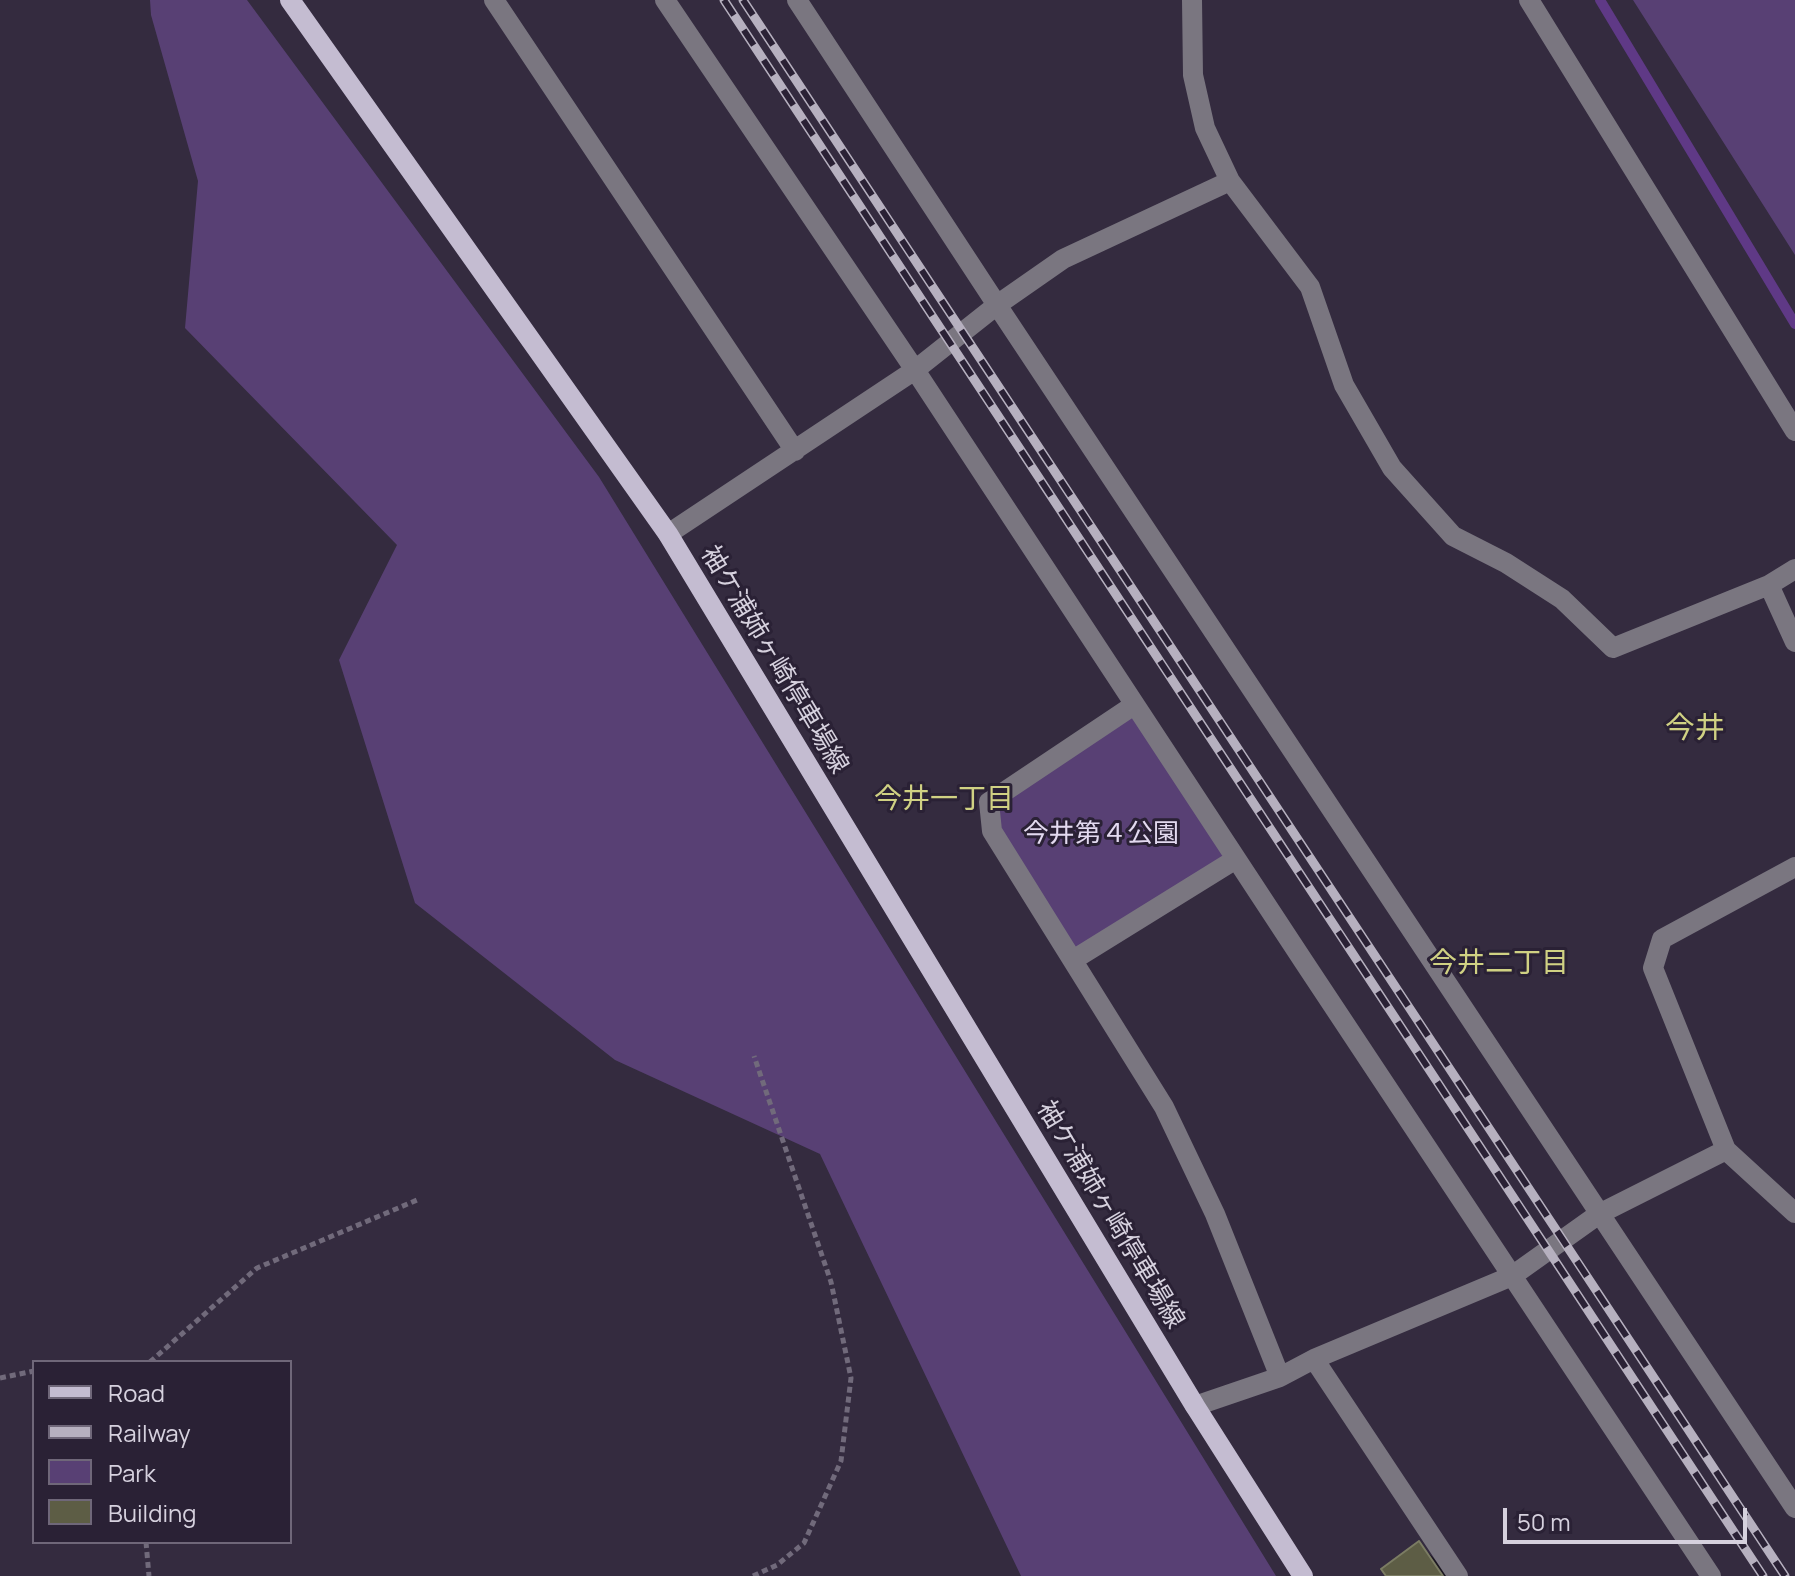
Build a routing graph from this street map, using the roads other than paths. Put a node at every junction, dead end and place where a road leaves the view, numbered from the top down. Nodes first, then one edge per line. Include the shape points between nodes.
1 (290, 0) edge
2 (494, 0) edge
3 (665, 0) edge
4 (797, 0) edge
5 (1192, 0) edge
6 (1529, 0) edge
7 (1230, 181) junction
8 (997, 305) junction
9 (915, 370) junction
10 (1795, 431) edge
11 (795, 451) junction
12 (668, 534) junction
13 (1795, 569) edge
14 (1769, 585) junction
15 (1795, 642) edge
16 (1134, 705) junction
17 (1236, 859) junction
18 (1795, 867) edge
19 (1073, 960) junction
20 (1726, 1150) junction
21 (1795, 1213) edge
22 (1599, 1214) junction
23 (1512, 1276) junction
24 (1314, 1359) junction
25 (1280, 1377) junction
26 (1195, 1406) junction
27 (1795, 1508) edge
28 (1303, 1576) edge
29 (1458, 1576) edge
30 (1711, 1576) edge

1 - 12 main road, 袖ケ浦姉ヶ崎停車場線
2 - 11 street
3 - 9 street
4 - 8 street
5 - 7 street via 1193,75 1205,128
6 - 10 street
7 - 8 street via 1063,259
7 - 14 street via 1310,287 1344,385 1392,468 1453,536 1562,599 1613,648
8 - 9 street
8 - 22 street
9 - 11 street
9 - 16 street
11 - 12 street
12 - 26 main road, 袖ケ浦姉ヶ崎停車場線
13 - 14 street
14 - 15 street
16 - 17 street
16 - 19 street via 989,802 992,831
17 - 19 street
17 - 23 street
18 - 20 street via 1662,939 1653,968
19 - 25 street via 1164,1107 1215,1214
20 - 21 street
20 - 22 street
22 - 23 street
22 - 27 street
23 - 24 street
23 - 30 street
24 - 25 street
24 - 29 street
25 - 26 street
26 - 28 main road, 袖ケ浦姉ヶ崎停車場線

